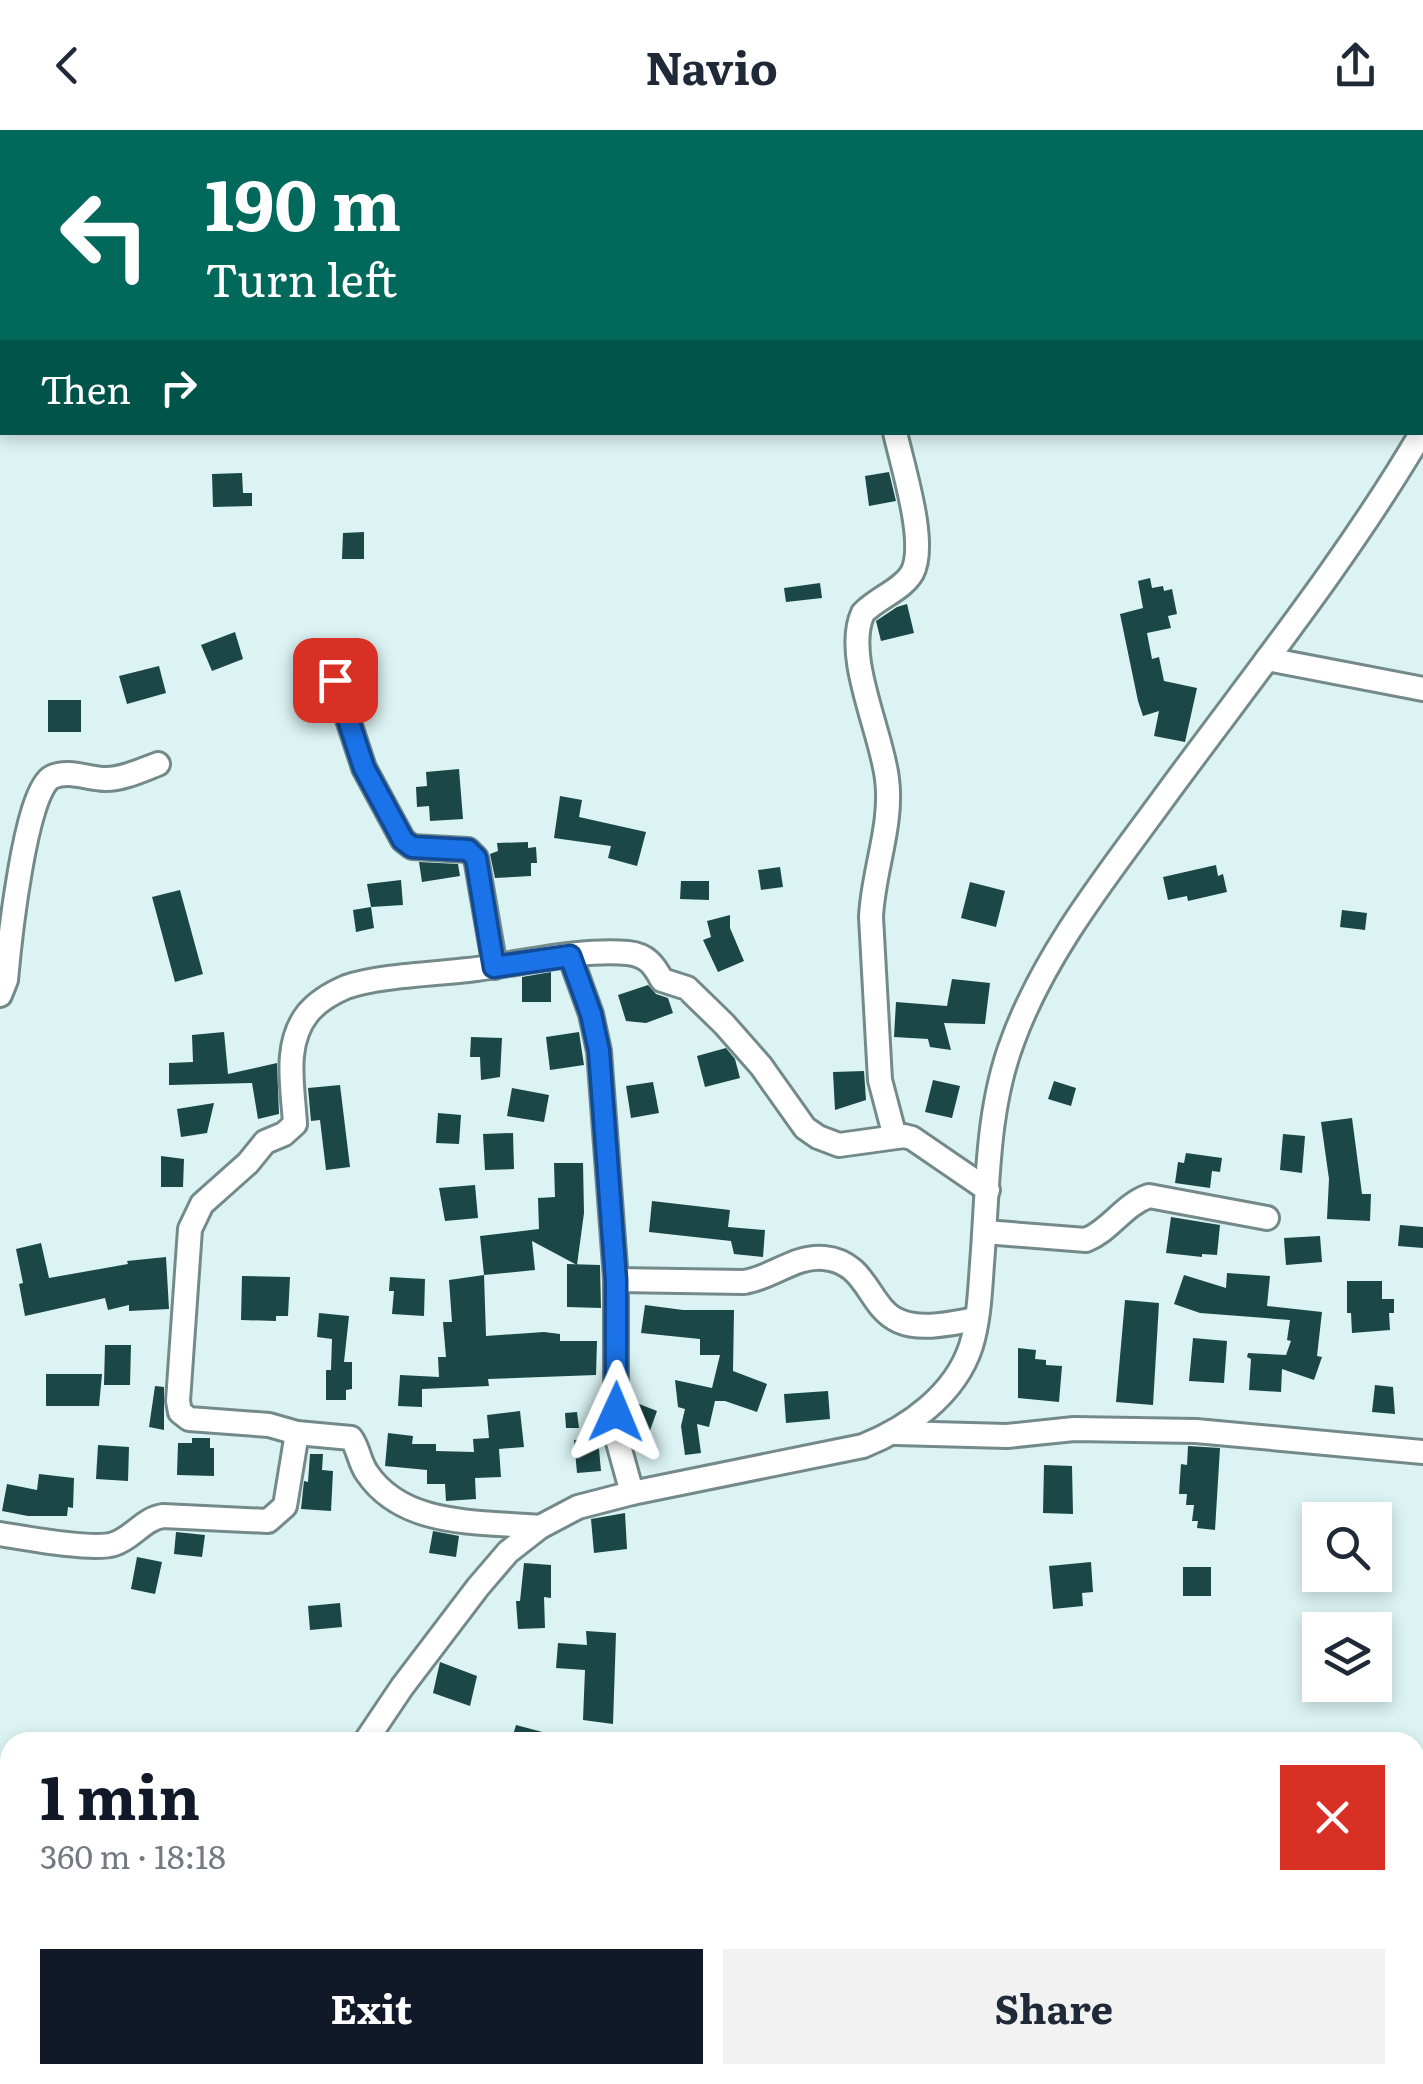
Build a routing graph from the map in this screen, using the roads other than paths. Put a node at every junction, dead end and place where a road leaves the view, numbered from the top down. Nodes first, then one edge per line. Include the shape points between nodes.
1 (896, 435) edge
2 (1420, 435) edge
3 (1267, 659) junction
4 (335, 680) dead end
5 (1423, 689) edge
6 (158, 764) dead end
7 (570, 956) junction
8 (494, 967) junction
9 (0, 995) edge
10 (895, 1137) junction
11 (988, 1190) junction
12 (1266, 1218) dead end
13 (984, 1232) junction
14 (616, 1280) junction
15 (976, 1319) junction
16 (297, 1433) junction
17 (896, 1433) junction
18 (1423, 1452) edge
19 (632, 1494) junction
20 (540, 1528) junction
21 (0, 1534) edge
22 (372, 1732) edge

1 - 10 street via 917,560 904,582 863,612 857,639 888,779 871,916 880,1080
2 - 3 street
3 - 5 street
3 - 11 street via 1054,956 1013,1038 998,1088
4 - 8 street via 364,768 403,840 412,847 468,850 476,858
6 - 9 street via 109,780 64,774 38,791
7 - 8 street
7 - 10 street via 628,953 652,962 662,980 686,988 724,1024 818,1137 839,1145
7 - 14 street via 599,1051
8 - 16 street via 348,986 320,1001 292,1041 294,1124 265,1142 194,1216 180,1412 189,1419
10 - 11 street via 912,1138
11 - 13 street
12 - 13 street via 1149,1196 1086,1240
13 - 15 street
14 - 15 street via 744,1282 800,1260 828,1258 859,1274 894,1319 918,1325
14 - 19 street via 616,1435
15 - 17 street via 953,1378 928,1410
16 - 20 street via 351,1438 375,1484 419,1514
16 - 21 street via 285,1506 268,1522 163,1516 112,1545
17 - 18 street via 1196,1431
17 - 19 street via 864,1446
19 - 20 street via 578,1507
20 - 22 street via 478,1587

